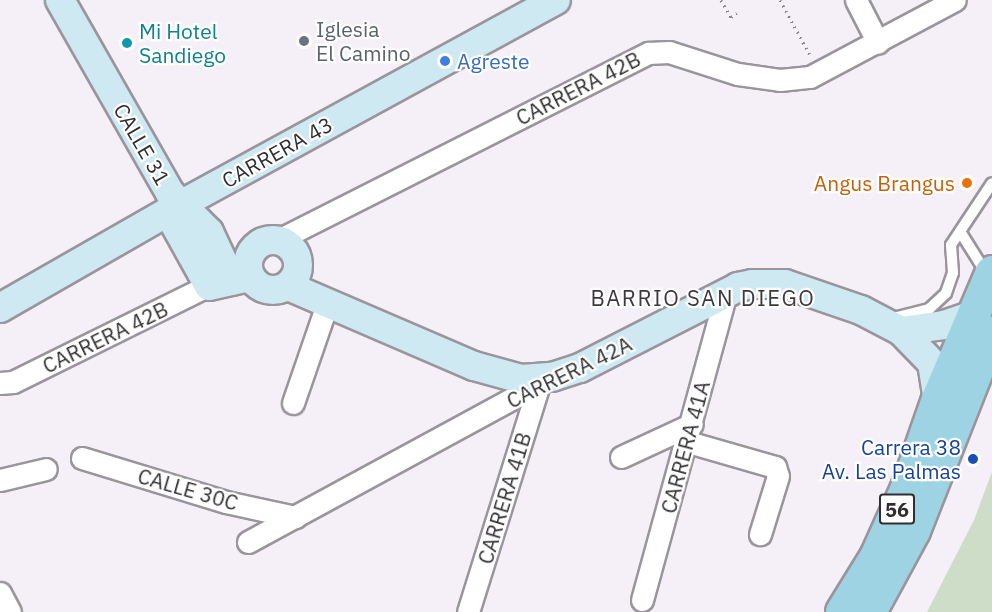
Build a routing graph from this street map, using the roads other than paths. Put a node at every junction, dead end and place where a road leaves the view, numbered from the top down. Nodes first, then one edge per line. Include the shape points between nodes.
1 (60, 0) edge
2 (556, 0) edge
3 (856, 0) edge
4 (956, 0) edge
5 (878, 43) junction
6 (992, 183) edge
7 (174, 209) junction
8 (961, 233) junction
9 (278, 240) junction
10 (234, 275) junction
11 (991, 275) edge
12 (292, 279) junction
13 (726, 293) junction
14 (325, 303) junction
15 (0, 308) edge
16 (984, 323) edge
17 (892, 326) junction
18 (546, 381) junction
19 (0, 383) edge
20 (938, 399) junction
21 (293, 403) dead end
22 (690, 433) junction
23 (621, 457) dead end
24 (82, 458) dead end
25 (46, 469) dead end
26 (0, 480) edge
27 (295, 516) junction
28 (760, 534) dead end
29 (248, 542) dead end
30 (0, 593) edge
31 (642, 600) dead end
32 (10, 612) edge
33 (468, 612) edge
34 (842, 612) edge
35 (870, 612) edge

1 - 7 street, CALLE 31
2 - 7 street, CARRERA 43
3 - 5 street
4 - 5 street, CARRERA 42B
5 - 9 street, CARRERA 42B via 810,77 780,80 738,74 669,52 648,53
6 - 8 lane
7 - 10 street, CALLE 31
7 - 15 street, CARRERA 43
8 - 11 lane
8 - 17 lane via 951,245 953,273 946,293 929,309
9 - 10 street via 259,243
9 - 12 street via 294,252
10 - 12 street via 267,290
10 - 19 street, CARRERA 42B via 13,382
11 - 16 main road, 56
12 - 14 street
13 - 17 street, CARRERA 42A via 752,284 785,284
13 - 18 street, CARRERA 42A via 580,368
13 - 22 street, CARRERA 41A
14 - 18 street via 474,366 521,379
14 - 21 street
16 - 17 street, CARRERA 42A
16 - 20 main road, 56
16 - 35 main road, 56 via 914,531
17 - 20 street, CARRERA 42A via 932,363
18 - 27 street, CARRERA 42A
18 - 33 street, CARRERA 41B
20 - 34 main road, 56 via 907,488 876,557
22 - 23 street
22 - 28 street via 775,466 778,476
22 - 31 street, CARRERA 41A
24 - 27 street, CALLE 30C via 226,502
25 - 26 street
27 - 29 street, CARRERA 42A
30 - 32 street

